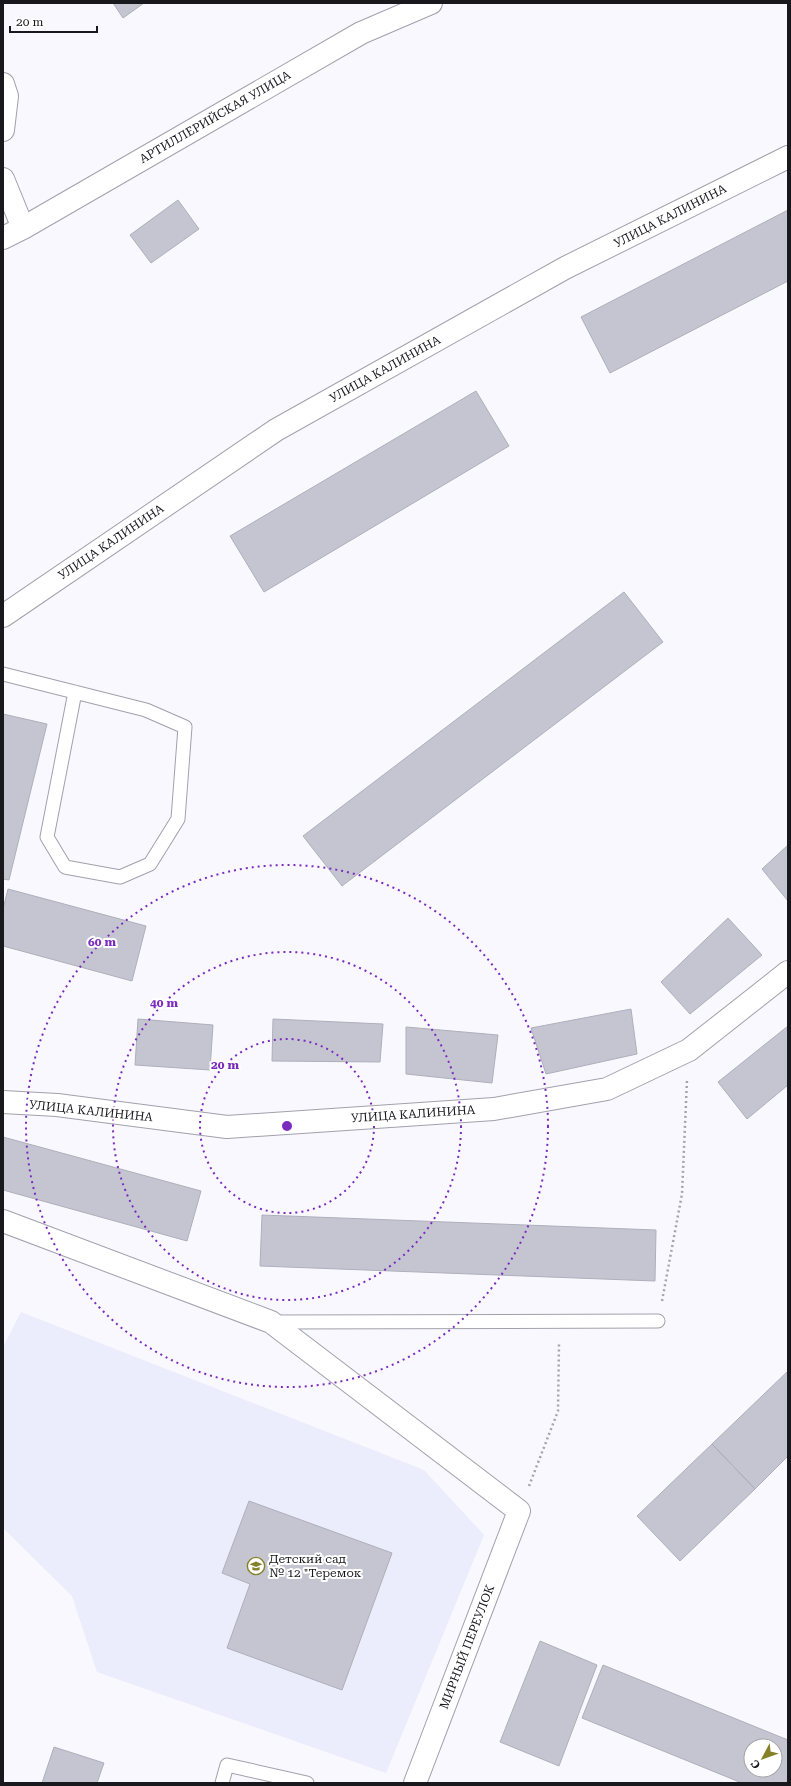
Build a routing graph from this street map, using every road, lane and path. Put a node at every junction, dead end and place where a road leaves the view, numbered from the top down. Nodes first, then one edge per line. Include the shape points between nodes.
1 (431, 3) edge
2 (3, 84) edge
3 (3, 130) edge
4 (788, 157) edge
5 (3, 179) edge
6 (23, 228) junction
7 (3, 238) edge
8 (3, 616) edge
9 (3, 674) edge
10 (75, 692) junction
11 (788, 972) edge
12 (689, 1050) junction
13 (3, 1102) edge
14 (3, 1221) edge
15 (658, 1321) joint
16 (271, 1322) junction
17 (560, 1322) junction
18 (519, 1511) junction
19 (222, 1783) edge
20 (307, 1783) edge
21 (415, 1783) edge

1 - 6 street, АРТИЛЛЕРИЙСКАЯ УЛИЦА via 361,33
2 - 3 street via 7,96
4 - 8 street, УЛИЦА КАЛИНИНА via 565,268 276,430
5 - 6 street
6 - 7 street, АРТИЛЛЕРИЙСКАЯ УЛИЦА
9 - 10 lane
10 - 10 lane via 146,710 185,727 178,819 150,864 120,877 65,867 47,837
11 - 12 street, УЛИЦА КАЛИНИНА
12 - 13 street, УЛИЦА КАЛИНИНА via 607,1089 494,1109 227,1127 57,1105
12 - 15 path via 682,1194
14 - 16 street
15 - 17 lane
16 - 17 lane
16 - 18 street
17 - 18 path via 558,1411
18 - 21 street, МИРНЫЙ ПЕРЕУЛОК
19 - 20 lane via 227,1765

